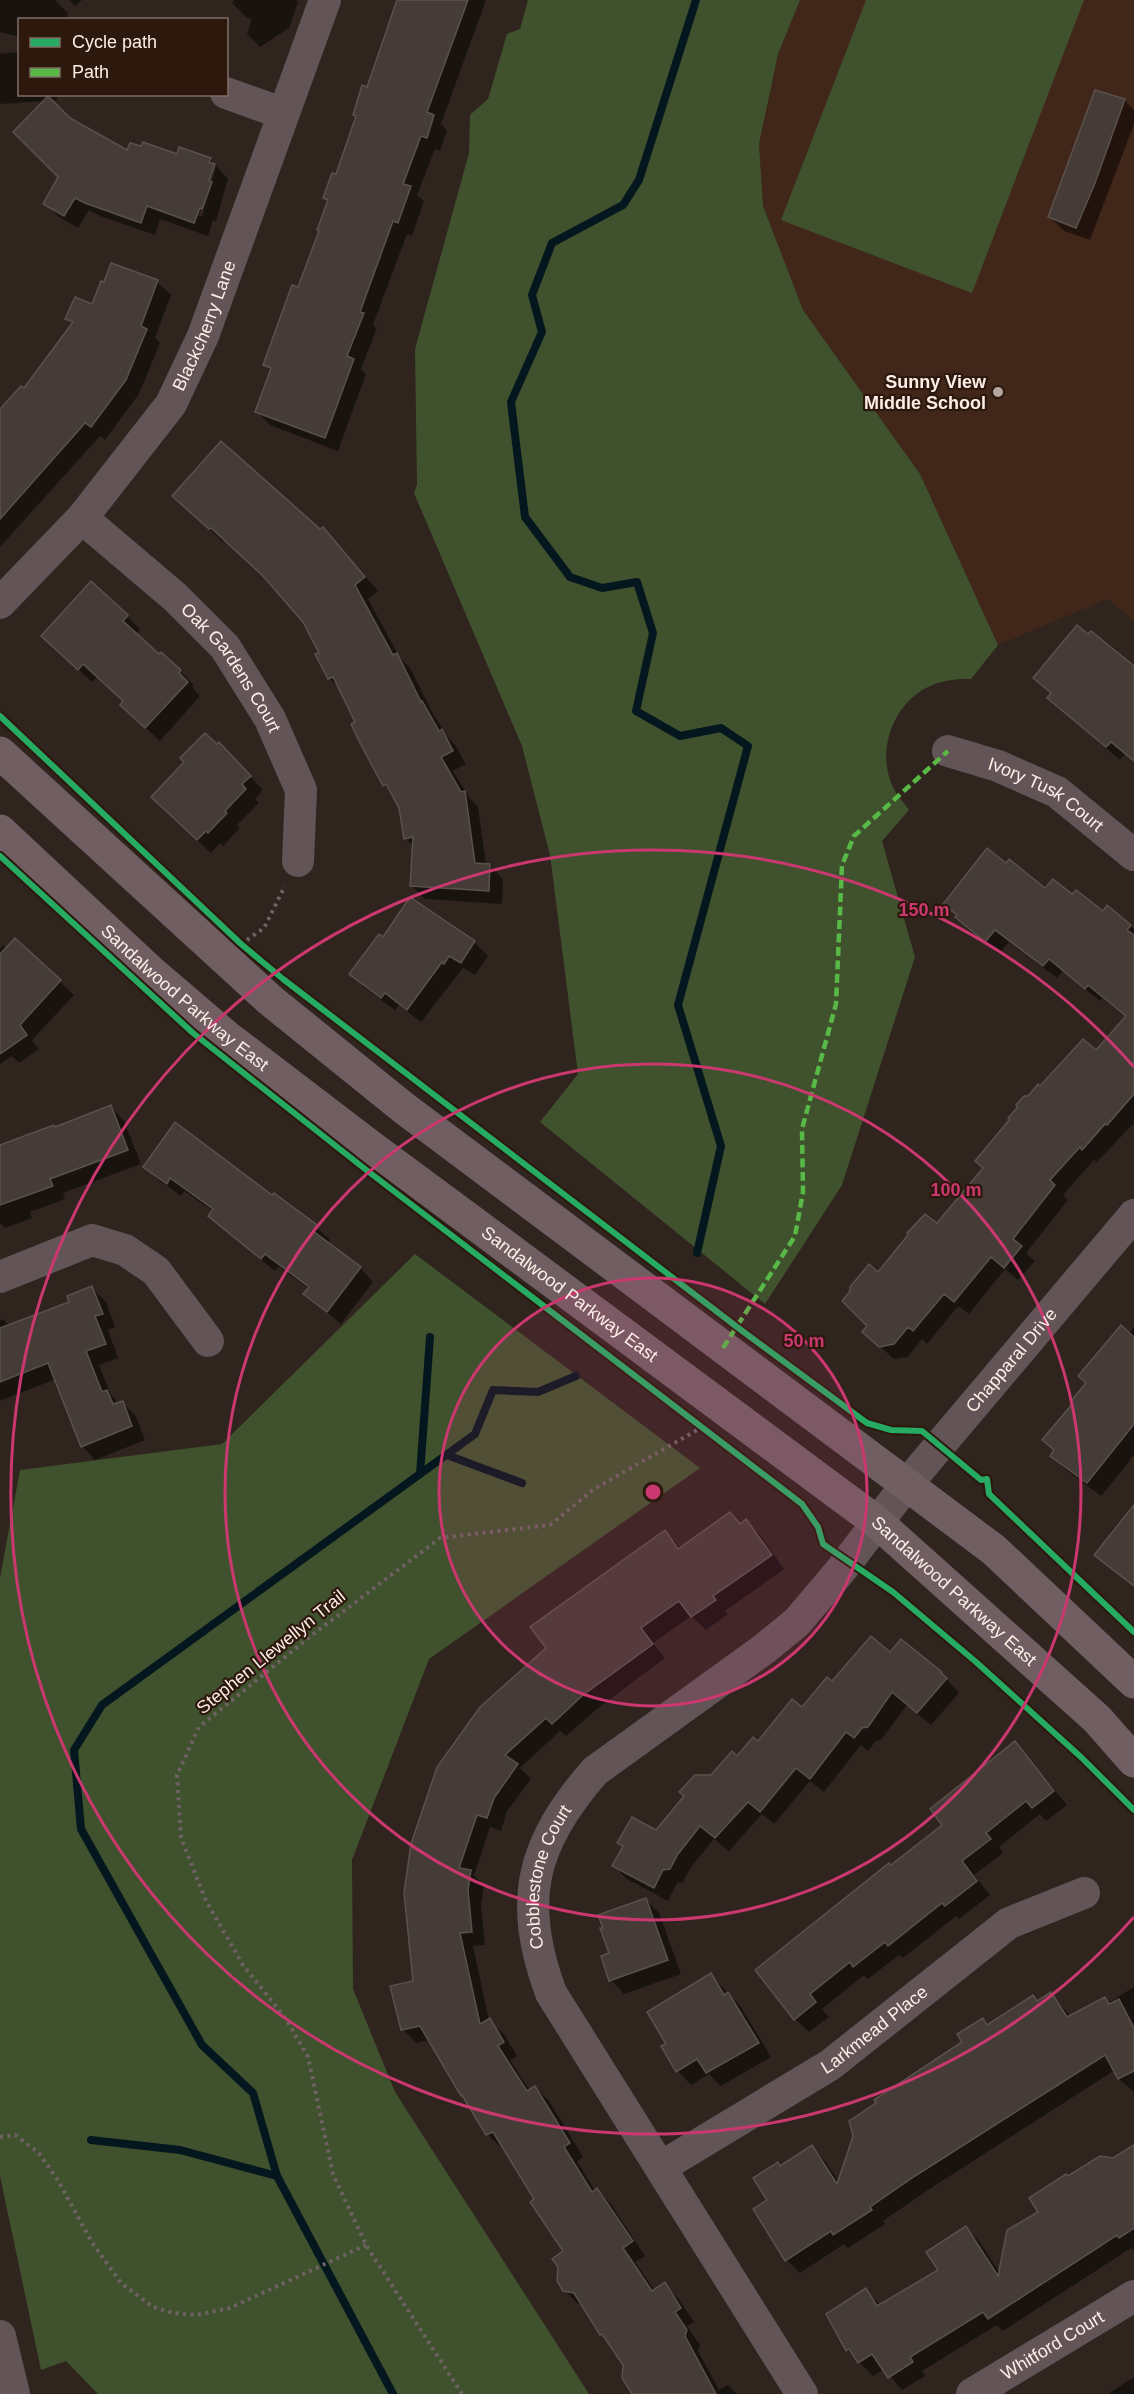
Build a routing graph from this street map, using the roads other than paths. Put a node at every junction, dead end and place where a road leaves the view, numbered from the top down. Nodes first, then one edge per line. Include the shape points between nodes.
1 (325, 0) edge
2 (228, 94) edge
3 (282, 113) junction
4 (82, 518) junction
5 (0, 603) edge
6 (948, 751) dead end
7 (0, 753) edge
8 (0, 831) edge
9 (1134, 855) edge
10 (298, 861) road end
11 (1134, 1215) edge
12 (0, 1277) edge
13 (208, 1341) dead end
14 (892, 1505) junction
15 (1134, 1682) edge
16 (1134, 1761) edge
17 (1084, 1893) dead end
18 (661, 2167) junction
19 (1134, 2296) edge
20 (0, 2336) edge
21 (14, 2394) edge
22 (802, 2394) edge
23 (972, 2394) edge

1 - 3 street, Blackcherry Lane
2 - 3 street
3 - 4 street, Blackcherry Lane via 203,336 171,404
4 - 5 street, Blackcherry Lane
4 - 10 street, Oak Gardens Court via 175,597 225,647 270,719 301,790
6 - 9 street, Ivory Tusk Court via 998,766 1057,792
7 - 14 main road, Sandalwood Parkway East via 270,1000
8 - 14 main road, Sandalwood Parkway East via 227,1037 389,1161
11 - 14 street, Chapparal Drive
12 - 13 street via 92,1240 125,1250 156,1271
14 - 15 main road, Sandalwood Parkway East via 994,1550
14 - 16 main road, Sandalwood Parkway East
14 - 18 street, Cobblestone Court via 784,1634 595,1771 556,1821 543,1849 533,1906 537,1952 551,1993
17 - 18 street, Larkmead Place via 1009,1923 830,2065
18 - 22 street, Cobblestone Court
19 - 23 street, Whitford Court
20 - 21 street

